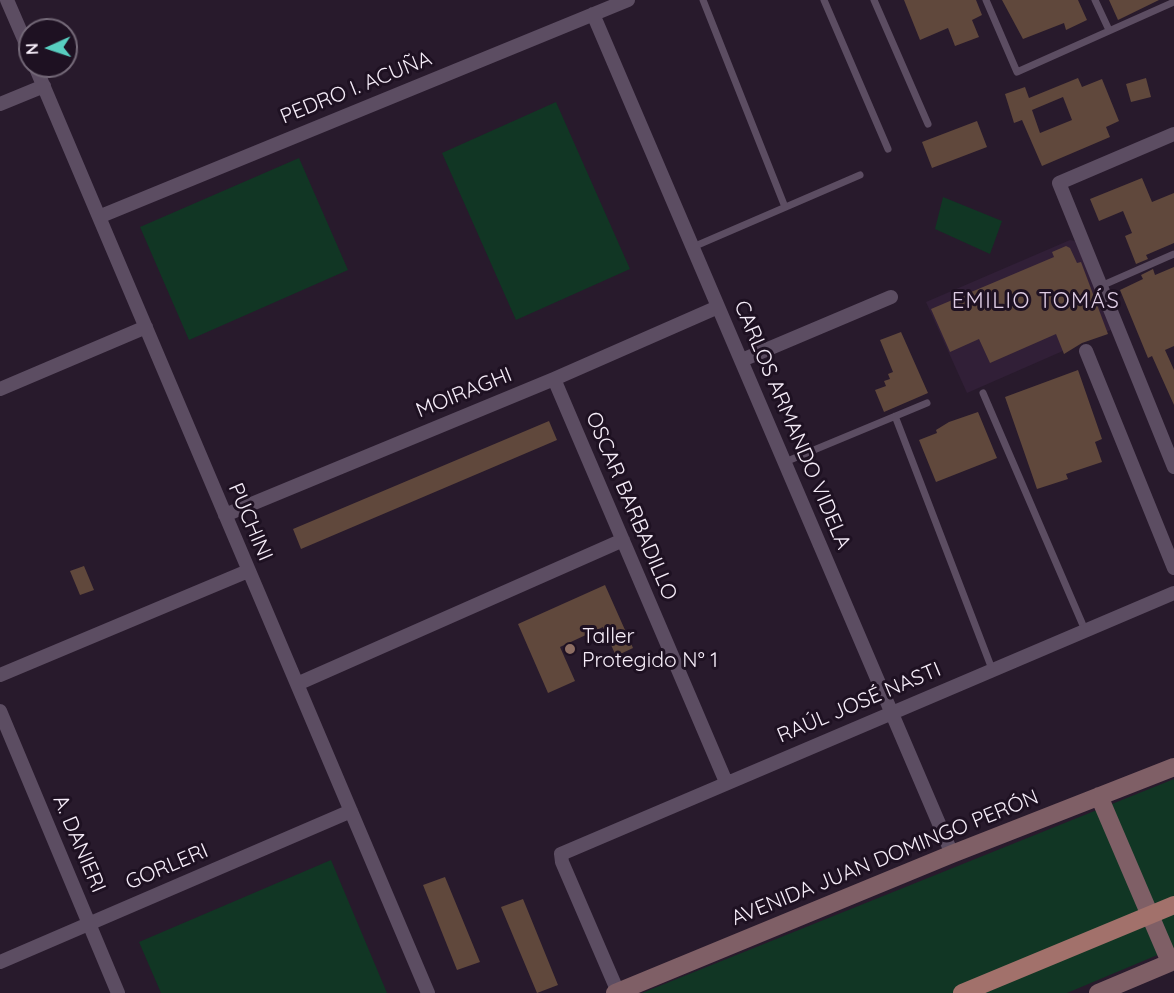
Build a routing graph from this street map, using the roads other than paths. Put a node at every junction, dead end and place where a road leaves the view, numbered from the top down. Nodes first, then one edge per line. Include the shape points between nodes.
1 (7, 0) edge
2 (628, 0) edge
3 (704, 0) edge
4 (824, 0) edge
5 (873, 0) edge
6 (986, 0) edge
7 (1095, 0) edge
8 (1174, 2) edge
9 (594, 14) junction
10 (18, 25) edge
11 (1109, 30) junction
12 (40, 78) edge
13 (44, 86) junction
14 (0, 104) edge
15 (928, 124) dead end
16 (1174, 134) edge
17 (888, 149) dead end
18 (860, 175) dead end
19 (785, 207) junction
20 (101, 216) junction
21 (693, 247) junction
22 (1174, 254) edge
23 (1101, 286) junction
24 (891, 297) dead end
25 (718, 307) junction
26 (146, 327) junction
27 (1086, 351) dead end
28 (742, 360) junction
29 (554, 379) junction
30 (0, 389) edge
31 (983, 393) dead end
32 (927, 403) dead end
33 (895, 416) junction
34 (785, 462) junction
35 (1174, 467) edge
36 (225, 515) junction
37 (622, 540) junction
38 (1174, 568) edge
39 (248, 571) junction
40 (1174, 592) edge
41 (1085, 630) junction
42 (992, 669) junction
43 (0, 675) edge
44 (297, 684) junction
45 (0, 711) edge
46 (892, 712) junction
47 (1174, 767) edge
48 (726, 782) junction
49 (1099, 796) junction
50 (351, 811) junction
51 (952, 854) junction
52 (1174, 905) edge
53 (1150, 915) junction
54 (89, 924) junction
55 (0, 962) edge
56 (1172, 962) edge
57 (616, 992) edge
58 (118, 993) edge
59 (428, 993) edge
60 (962, 993) edge
61 (1098, 993) edge

1 - 10 street
2 - 9 street, PEDRO I. ACUÑA
3 - 19 lane
4 - 17 lane
5 - 15 lane
6 - 11 lane via 1017,72
7 - 11 lane
8 - 11 lane
9 - 20 street, PEDRO I. ACUÑA
9 - 21 street, CARLOS ARMANDO VIDELA
12 - 13 street, PUCHINI
13 - 14 street
13 - 20 street, PUCHINI
16 - 23 street via 1059,183
18 - 19 lane
19 - 21 lane
20 - 26 street, PUCHINI
21 - 25 street, CARLOS ARMANDO VIDELA
22 - 23 lane
23 - 35 street
24 - 28 street
25 - 28 street, CARLOS ARMANDO VIDELA
25 - 29 street, MOIRAGHI
26 - 30 street
26 - 36 street, PUCHINI
27 - 38 street
28 - 34 street, CARLOS ARMANDO VIDELA
29 - 36 street, MOIRAGHI
29 - 37 street, OSCAR BARBADILLO
31 - 41 lane
32 - 33 lane
33 - 34 lane
33 - 42 lane
34 - 46 street, CARLOS ARMANDO VIDELA
36 - 39 street, PUCHINI
37 - 44 street
37 - 48 street, OSCAR BARBADILLO
39 - 43 street
39 - 44 street, PUCHINI
40 - 41 street, RAÚL JOSÉ NASTI
41 - 42 street, RAÚL JOSÉ NASTI
42 - 46 street, RAÚL JOSÉ NASTI
44 - 50 street, PUCHINI
45 - 54 street, A. DANIERI
46 - 48 street, RAÚL JOSÉ NASTI
46 - 51 street, CARLOS ARMANDO VIDELA
47 - 49 main road, AVENIDA JUAN DOMINGO PERÓN
48 - 57 street, RAÚL JOSÉ NASTI via 561,854
49 - 51 main road, AVENIDA JUAN DOMINGO PERÓN
49 - 53 main road
50 - 54 street, GORLERI
50 - 59 street, PUCHINI
51 - 57 main road, AVENIDA JUAN DOMINGO PERÓN
52 - 53 main road
53 - 56 main road
53 - 60 main road
54 - 55 street, GORLERI
54 - 58 street, A. DANIERI
56 - 61 main road

